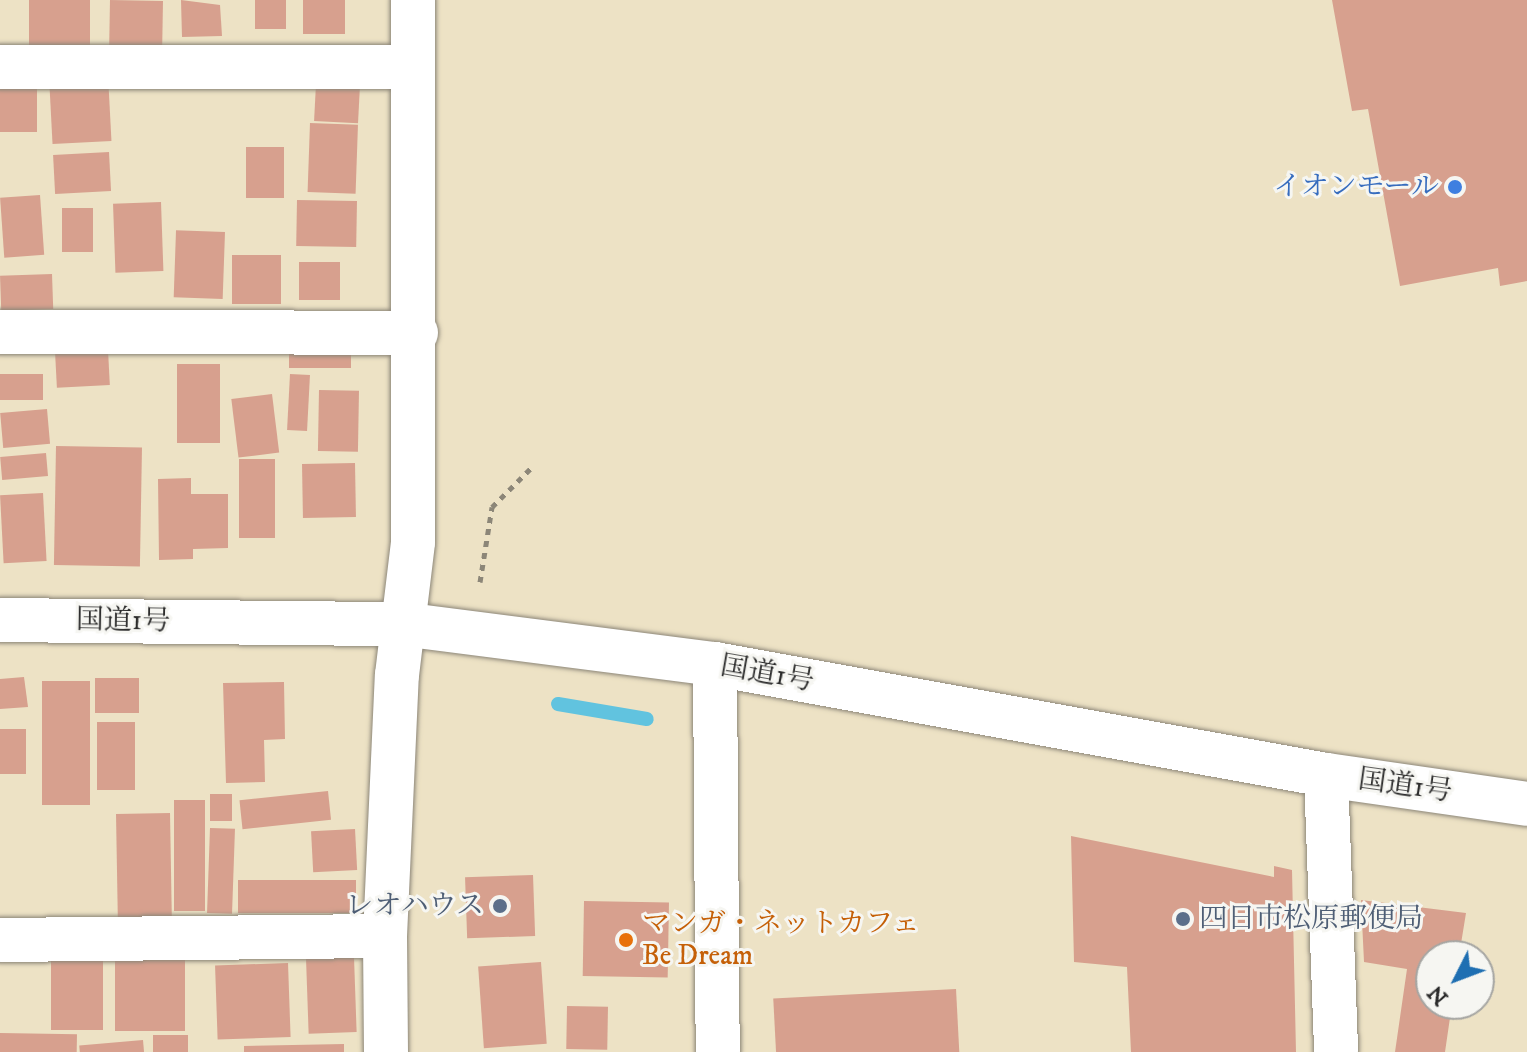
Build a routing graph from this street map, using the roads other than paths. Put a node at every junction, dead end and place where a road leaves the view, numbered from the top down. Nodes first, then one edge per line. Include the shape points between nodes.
1 (413, 0) edge
2 (0, 67) edge
3 (413, 67) junction
4 (0, 332) edge
5 (416, 333) junction
6 (0, 620) edge
7 (402, 624) junction
8 (715, 664) junction
9 (1326, 775) junction
10 (1527, 804) edge
11 (385, 936) junction
12 (0, 940) edge
13 (386, 1052) edge
14 (718, 1052) edge
15 (1336, 1052) edge

1 - 3 main road
2 - 3 main road
3 - 5 main road
4 - 5 main road
5 - 7 main road via 413,542
6 - 7 main road, 国道1号
7 - 8 main road, 国道1号
7 - 11 main road
8 - 9 main road, 国道1号
8 - 14 main road
9 - 10 main road, 国道1号
9 - 15 main road
11 - 12 main road
11 - 13 main road

